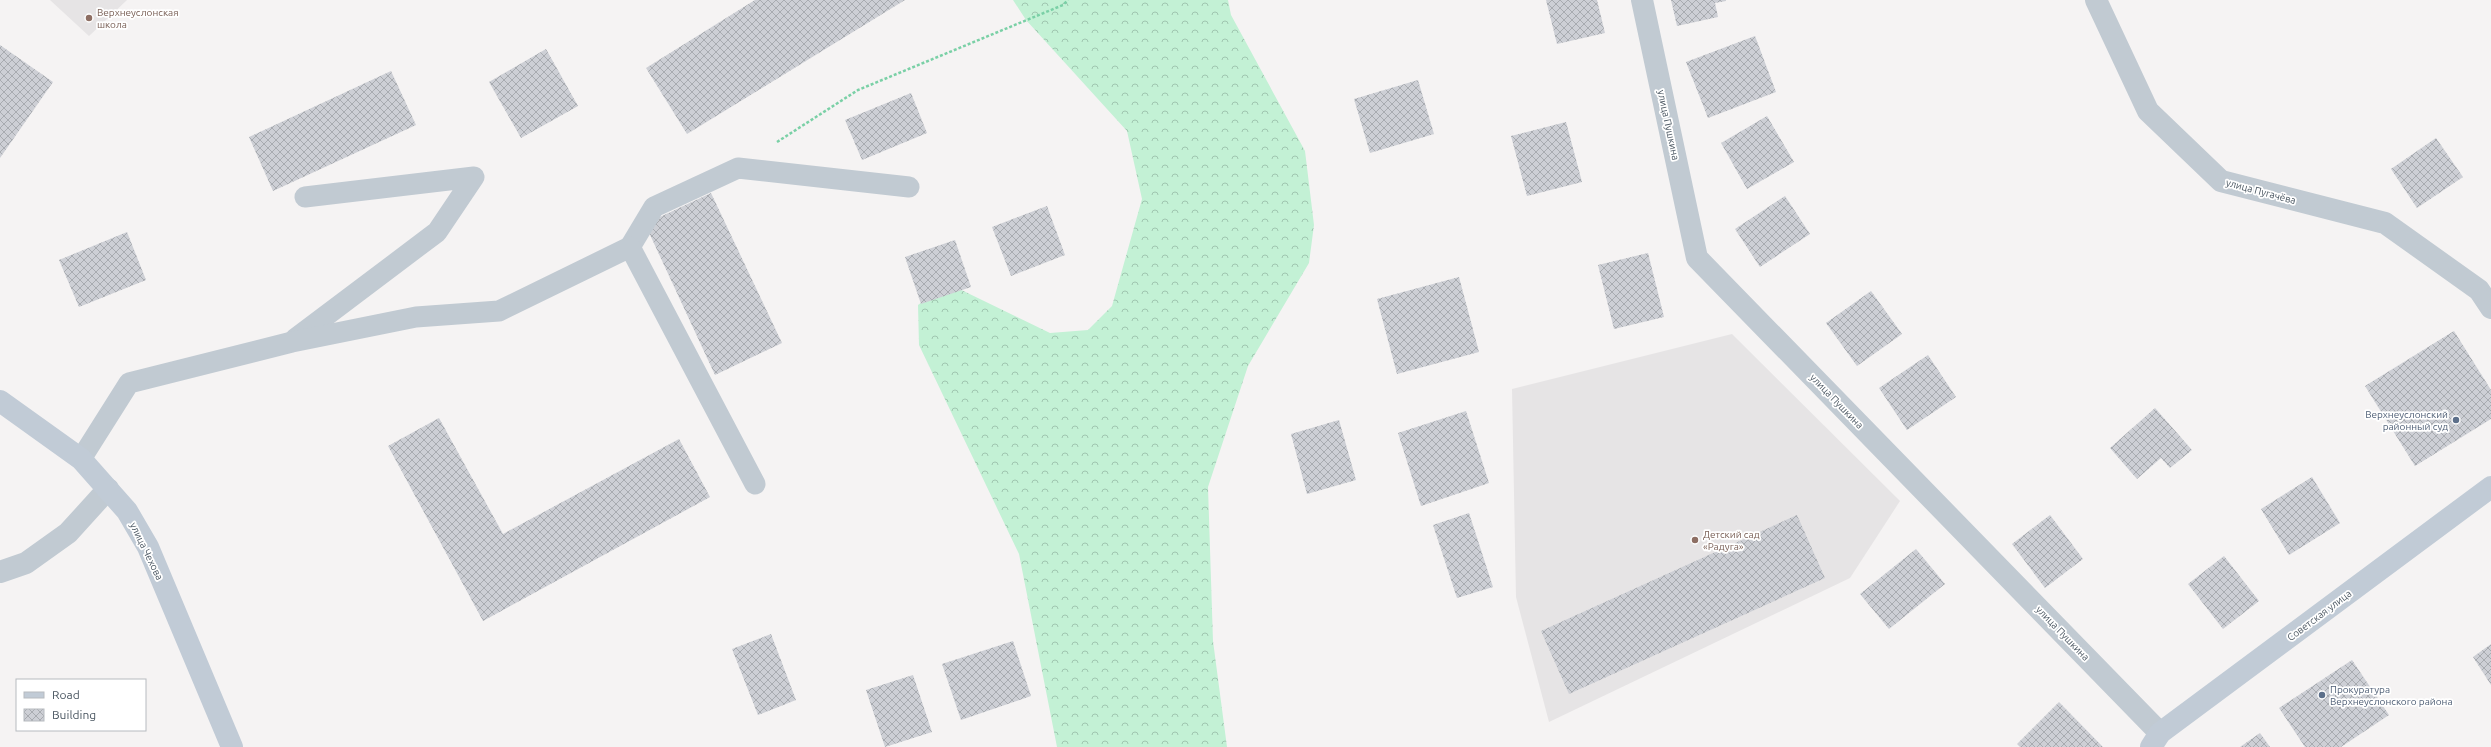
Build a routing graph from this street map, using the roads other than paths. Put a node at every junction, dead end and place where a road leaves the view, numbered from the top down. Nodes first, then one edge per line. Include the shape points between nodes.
1 (1642, 0) edge
2 (2096, 0) edge
3 (909, 187) dead end
4 (305, 197) dead end
5 (630, 247) junction
6 (2491, 308) edge
7 (292, 342) junction
8 (0, 401) edge
9 (81, 459) junction
10 (755, 484) dead end
11 (2491, 487) edge
12 (108, 489) junction
13 (0, 572) edge
14 (2156, 740) edge
15 (232, 747) edge

1 - 14 street, улица Пушкина via 1697,258
2 - 6 street, улица Пугачёва via 2148,112 2221,181 2385,223 2479,290
3 - 5 lane via 738,168 654,207
4 - 7 lane via 474,177 437,232
5 - 7 lane via 499,311 416,317
5 - 10 lane
7 - 9 lane via 129,383
8 - 9 street, улица Чехова
9 - 12 street, улица Чехова
11 - 14 street, Советская улица
12 - 13 street via 68,533 26,563
12 - 15 street, улица Чехова via 127,511 148,547

